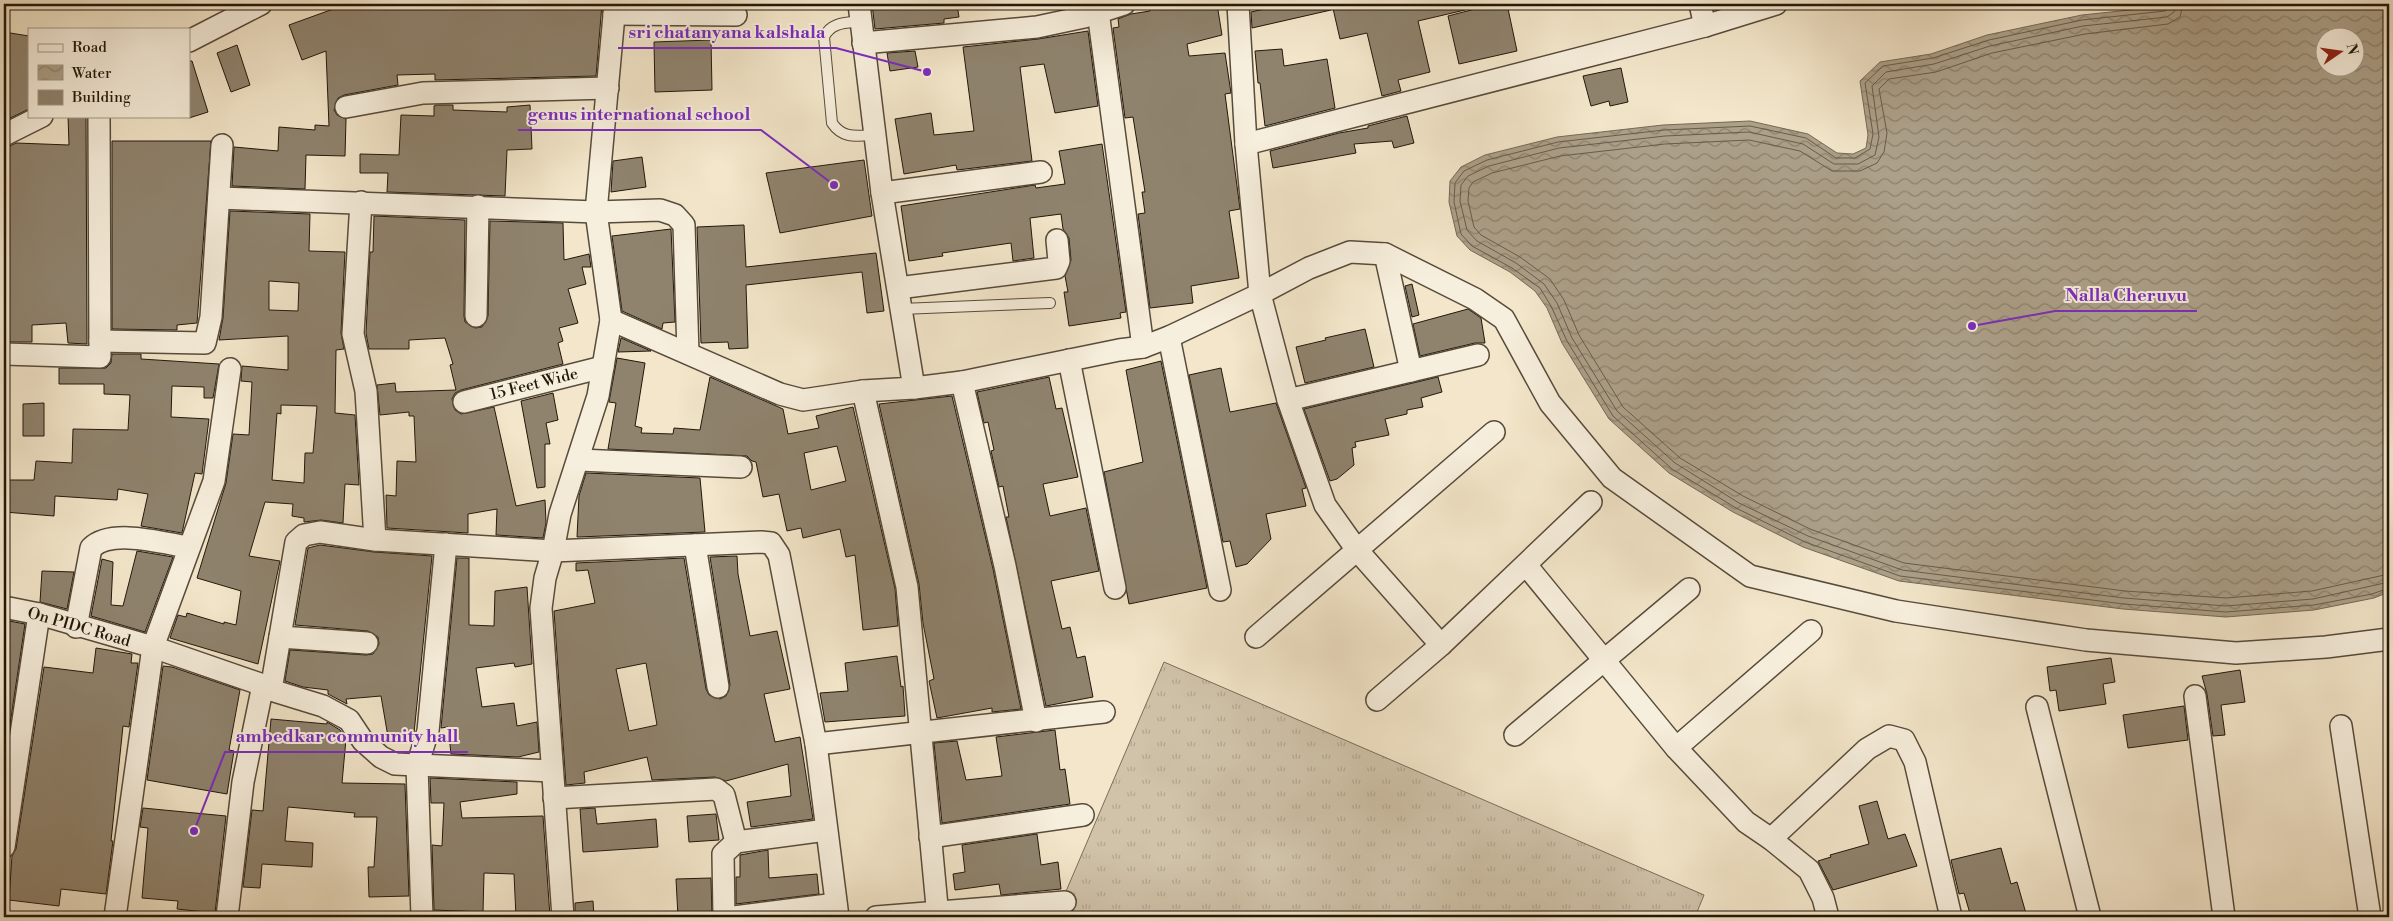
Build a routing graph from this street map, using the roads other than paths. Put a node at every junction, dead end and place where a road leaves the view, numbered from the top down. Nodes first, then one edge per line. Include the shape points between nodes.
1 (261, 4) edge
2 (1124, 4) edge
3 (1238, 4) edge
4 (1700, 4) edge
5 (1776, 4) edge
6 (1097, 8) edge
7 (614, 9) edge
8 (860, 12) edge
9 (736, 15) dead end
10 (1705, 26) junction
11 (190, 40) edge
12 (863, 43) junction
13 (608, 88) junction
14 (346, 107) dead end
15 (38, 118) edge
16 (99, 118) edge
17 (4, 135) edge
18 (875, 136) junction
19 (1246, 144) junction
20 (222, 145) dead end
21 (1041, 172) dead end
22 (882, 193) junction
23 (218, 198) junction
24 (361, 202) junction
25 (478, 206) junction
26 (596, 212) junction
27 (1057, 240) dead end
28 (1385, 254) junction
29 (898, 288) junction
30 (1260, 294) junction
31 (1050, 303) dead end
32 (901, 309) junction
33 (476, 316) dead end
34 (611, 320) junction
35 (1169, 337) junction
36 (100, 341) junction
37 (1143, 347) junction
38 (688, 353) junction
39 (4, 354) edge
40 (1478, 354) dead end
41 (1069, 360) junction
42 (603, 367) junction
43 (230, 369) dead end
44 (1411, 370) junction
45 (962, 382) junction
46 (914, 388) junction
47 (863, 390) junction
48 (1288, 400) junction
49 (464, 402) dead end
50 (1494, 432) dead end
51 (579, 460) junction
52 (741, 467) dead end
53 (1591, 502) dead end
54 (375, 540) junction
55 (446, 544) junction
56 (695, 545) junction
57 (188, 547) junction
58 (1357, 550) junction
59 (553, 551) junction
60 (1526, 565) junction
61 (1115, 588) dead end
62 (1220, 590) dead end
63 (1689, 590) dead end
64 (4, 607) edge
65 (38, 614) junction
66 (76, 626) junction
67 (1811, 632) dead end
68 (280, 637) junction
69 (1256, 637) dead end
70 (2389, 639) edge
71 (367, 643) dead end
72 (1441, 645) junction
73 (153, 647) junction
74 (1602, 660) junction
75 (267, 688) junction
76 (718, 688) dead end
77 (2195, 696) dead end
78 (1377, 700) dead end
79 (2037, 706) dead end
80 (1104, 712) dead end
81 (1036, 721) junction
82 (2342, 726) dead end
83 (919, 733) junction
84 (1515, 735) dead end
85 (12, 738) edge
86 (816, 744) junction
87 (1676, 748) junction
88 (417, 766) junction
89 (552, 771) junction
90 (554, 798) junction
91 (1083, 815) dead end
92 (826, 830) junction
93 (930, 838) junction
94 (1771, 839) junction
95 (736, 842) junction
96 (4, 847) edge
97 (1065, 902) dead end
98 (837, 911) edge
99 (938, 914) edge
100 (115, 917) edge
101 (227, 917) edge
102 (422, 917) edge
103 (564, 917) edge
104 (724, 917) edge
105 (734, 917) edge
106 (876, 917) edge
107 (1828, 917) edge
108 (1951, 917) edge
109 (2090, 917) edge
110 (2224, 917) edge
111 (2370, 917) edge

1 - 11 street
2 - 6 street
3 - 19 street
4 - 10 street
5 - 10 street
6 - 12 street via 1084,17 1037,27
6 - 37 street
7 - 9 street
7 - 13 street
8 - 12 street
8 - 18 lane via 835,25 824,37 832,123 838,132 846,136
10 - 19 street
12 - 18 street
13 - 14 street via 423,93
13 - 26 street
15 - 17 street
16 - 36 street
18 - 22 street
19 - 30 street
20 - 23 street
21 - 22 street
22 - 29 street
23 - 24 street
23 - 36 street via 211,318 205,343
24 - 25 street
24 - 54 street via 353,334 366,390
25 - 26 street
25 - 33 street
26 - 34 street
26 - 38 street via 660,210 675,215 684,225
27 - 29 street via 1059,262 1056,268
28 - 30 street via 1350,252 1309,268
28 - 44 street
28 - 70 street via 1474,299 1504,320 1550,403 1612,478 1750,576 1896,611 2086,640 2236,653
29 - 32 street
30 - 35 street
30 - 48 street
31 - 32 lane
32 - 46 street
34 - 38 street
34 - 42 street
35 - 37 street
35 - 62 street
36 - 39 street via 100,357
37 - 41 street
38 - 47 street via 780,394 803,400
40 - 44 street
41 - 45 street
41 - 61 street
42 - 49 street, 15 Feet Wide
42 - 51 street
43 - 57 street via 214,481
44 - 48 street
45 - 46 street
45 - 81 street via 1005,566
46 - 47 street
47 - 83 street via 906,587
48 - 58 street via 1325,505
50 - 58 street
51 - 52 street
51 - 59 street via 560,514
53 - 60 street
54 - 55 street
54 - 68 street via 320,532 304,535 296,542
55 - 59 street
55 - 88 street via 428,731
56 - 59 street
56 - 76 street
56 - 86 street via 761,542 771,544 779,555
57 - 66 street via 123,538 98,542 91,548
57 - 73 street
58 - 69 street
58 - 72 street
59 - 89 street via 541,608
60 - 72 street
60 - 74 street
63 - 74 street
64 - 65 street, On PIDC Road
65 - 66 street, On PIDC Road
65 - 85 street
66 - 73 street, On PIDC Road
67 - 87 street
68 - 71 street
68 - 75 street
72 - 78 street
73 - 75 street, On PIDC Road
73 - 100 street
74 - 84 street
74 - 87 street
75 - 88 street, On PIDC Road via 323,706 349,720 363,741 381,757 395,764
75 - 101 street via 243,782
77 - 110 street
79 - 109 street
80 - 81 street
81 - 83 street
82 - 111 street
83 - 86 street
83 - 93 street
85 - 96 street
86 - 92 street
87 - 94 street via 1746,822
88 - 89 street, On PIDC Road
88 - 102 street
89 - 90 street
90 - 95 street via 716,789 724,795
90 - 103 street
91 - 93 street
92 - 95 street
92 - 98 street
93 - 99 street
94 - 107 street via 1809,870
94 - 108 street via 1867,749 1889,736 1904,740 1915,762
95 - 104 street via 723,854
97 - 99 street
98 - 105 street
99 - 106 street

